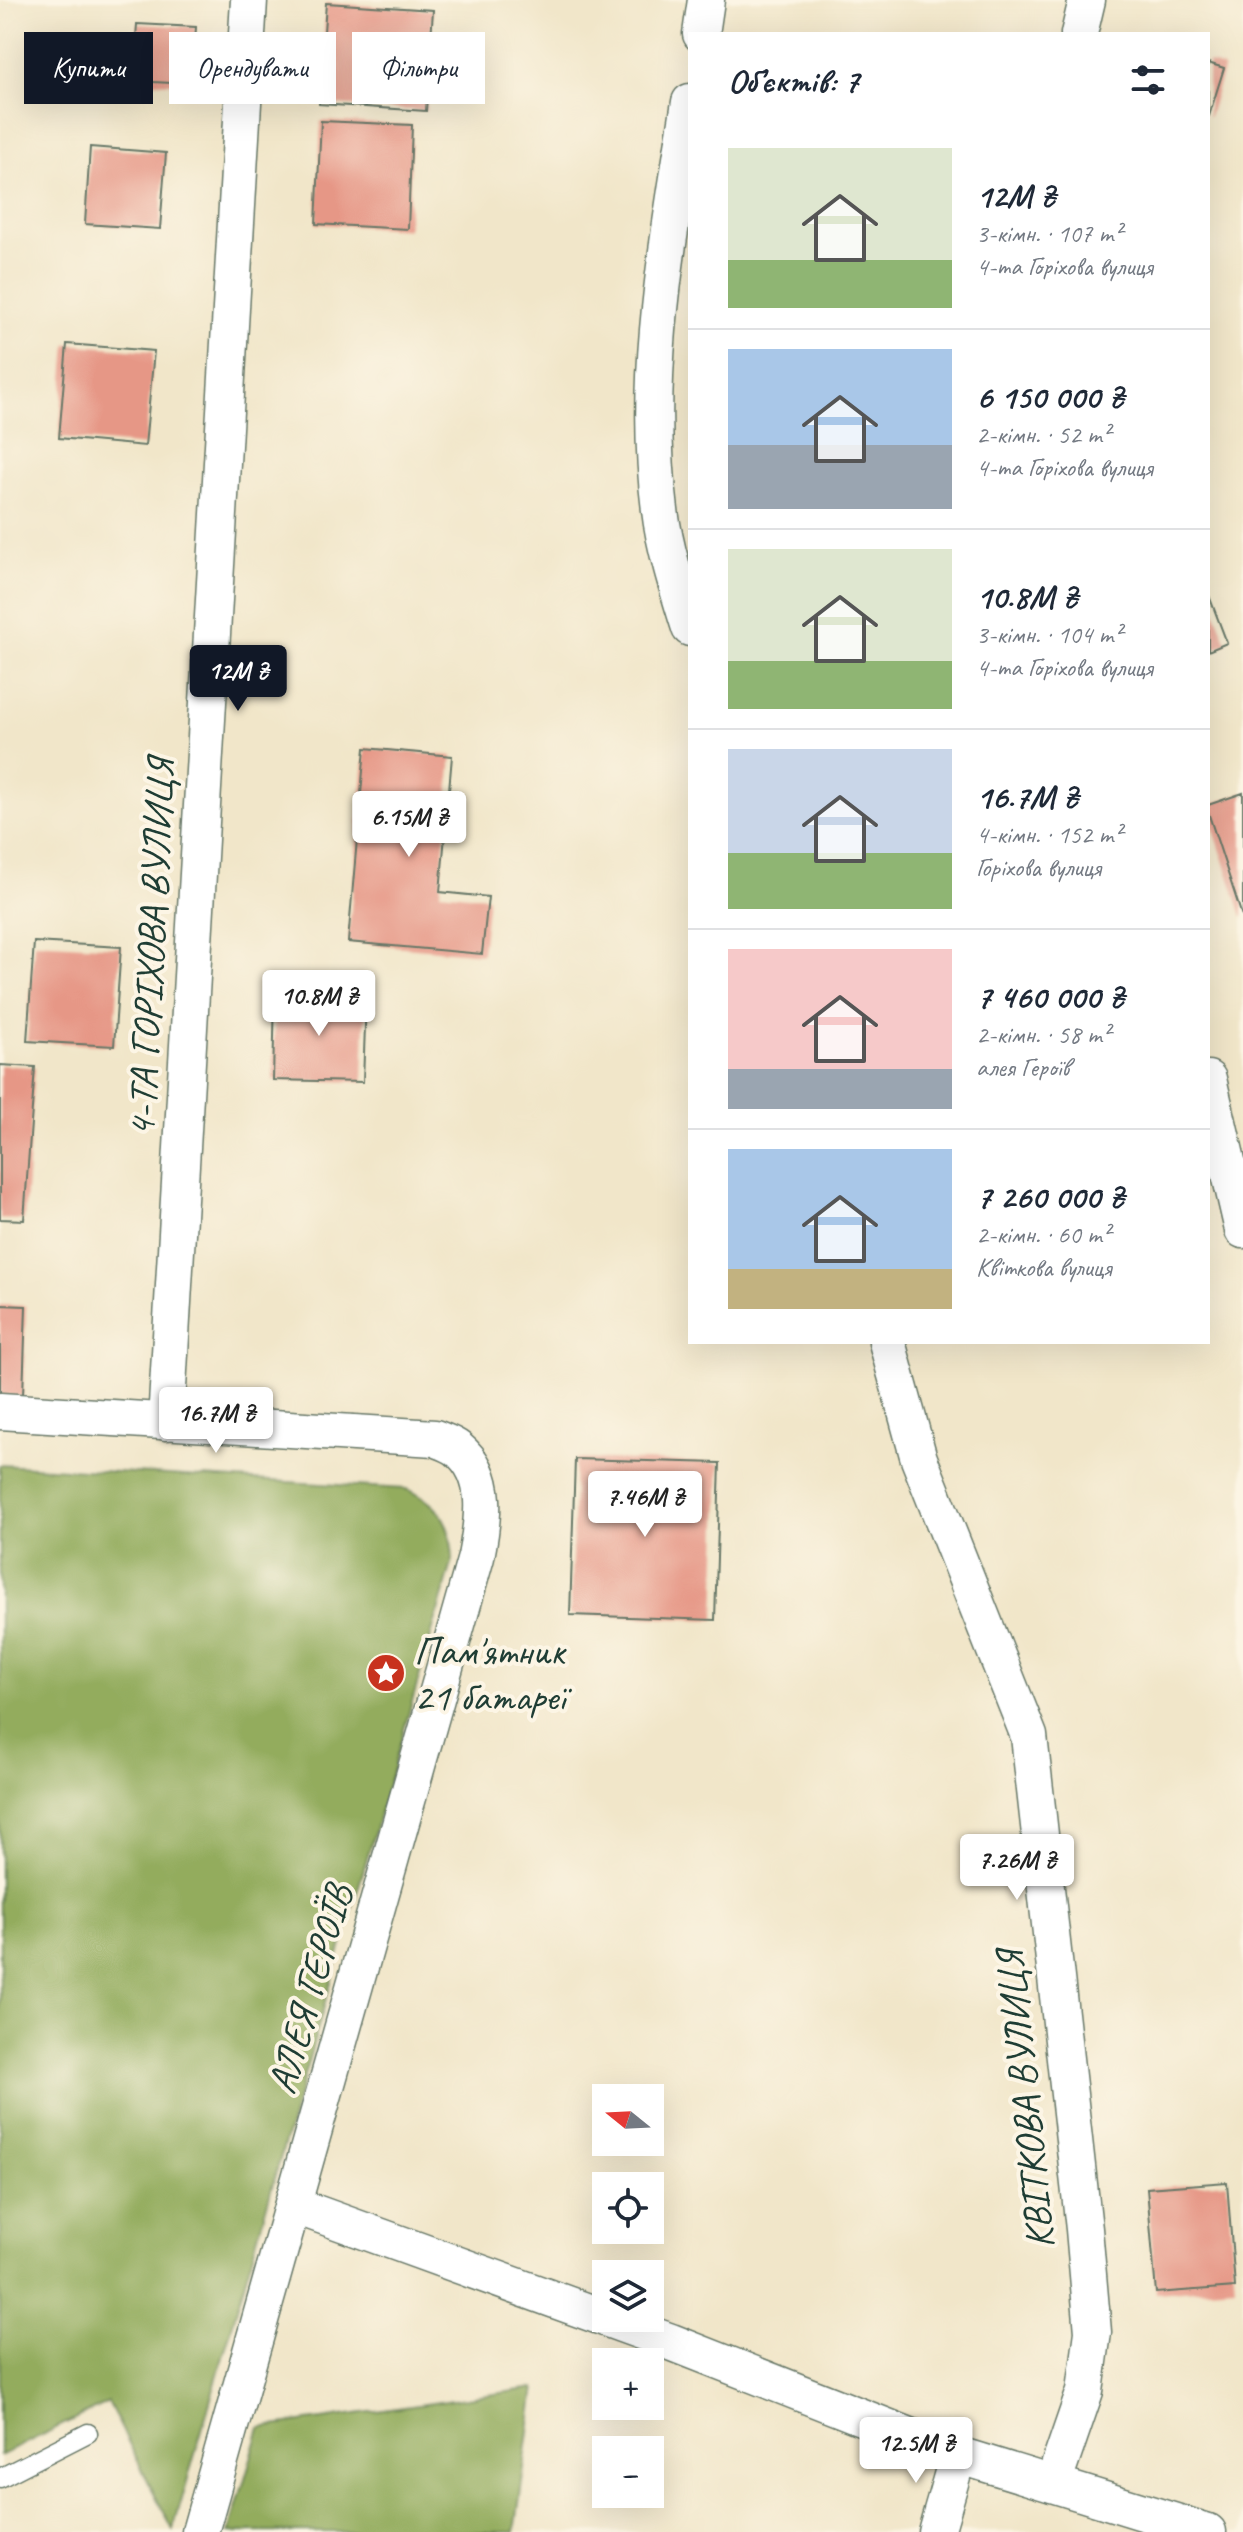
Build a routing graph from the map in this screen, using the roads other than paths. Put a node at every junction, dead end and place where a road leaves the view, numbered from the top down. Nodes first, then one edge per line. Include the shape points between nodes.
1 (249, 0) edge
2 (706, 0) edge
3 (1087, 0) edge
4 (701, 32) edge
5 (1079, 32) edge
6 (688, 115) edge
7 (688, 620) edge
8 (1210, 1088) edge
9 (1243, 1230) edge
10 (888, 1344) edge
11 (0, 1411) edge
12 (166, 1422) junction
13 (293, 2205) junction
14 (88, 2433) dead end
15 (958, 2455) junction
16 (0, 2478) edge
17 (1053, 2484) junction
18 (200, 2532) edge
19 (936, 2532) edge
20 (1208, 2532) edge

1 - 12 street, 4-ТА ГОРІХОВА ВУЛИЦЯ
2 - 4 street
3 - 5 street
6 - 7 street via 658,309 653,406 660,511
8 - 9 street
10 - 17 street, КВІТКОВА ВУЛИЦЯ via 919,1459 1029,1736 1093,2332 1085,2391
11 - 12 street
12 - 13 street, АЛЕЯ ГЕРОЇВ via 435,1438 458,1449 481,1488 484,1517 476,1557
13 - 15 street via 671,2342
13 - 18 street, АЛЕЯ ГЕРОЇВ
14 - 16 lane
15 - 17 street
15 - 19 street
17 - 20 street

